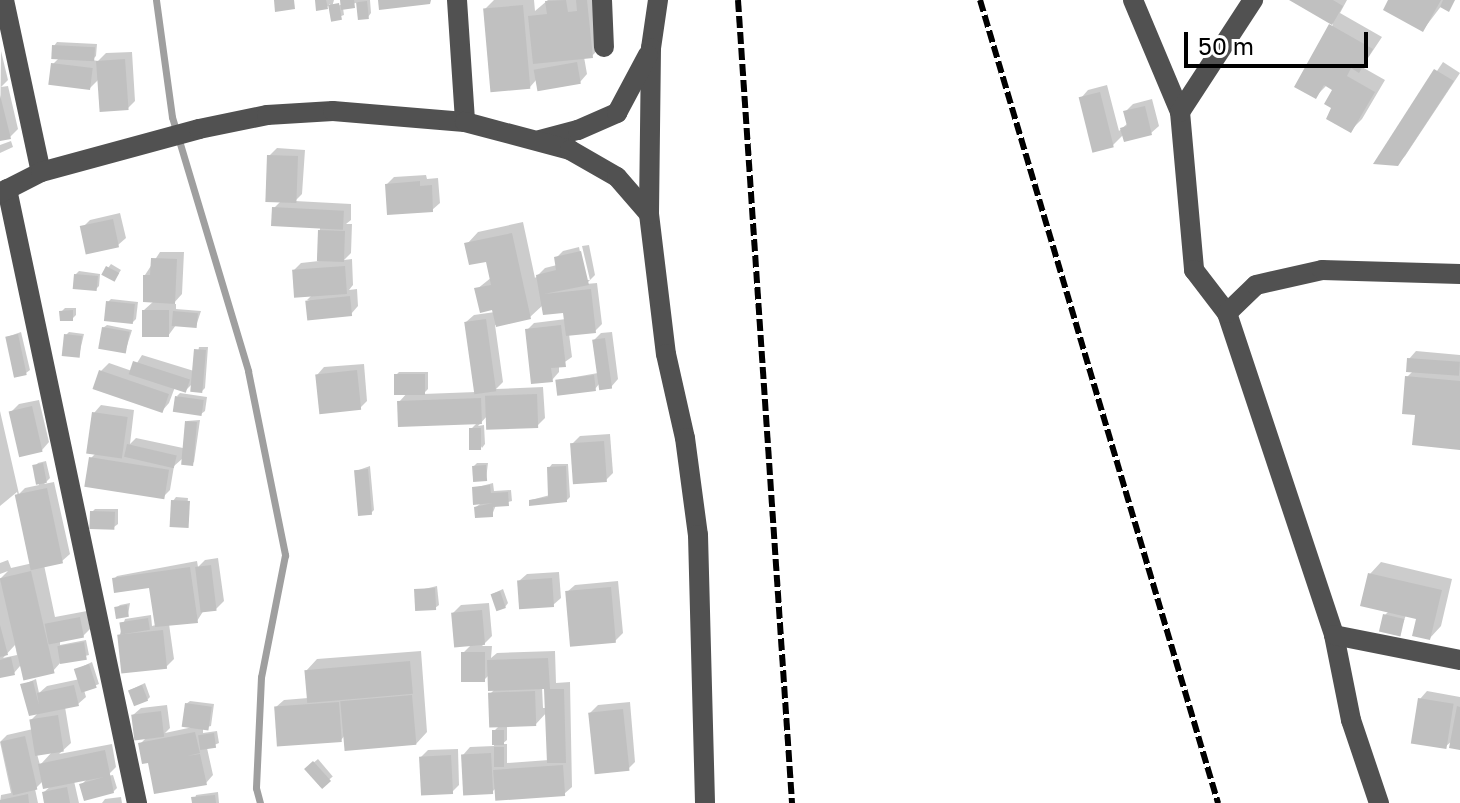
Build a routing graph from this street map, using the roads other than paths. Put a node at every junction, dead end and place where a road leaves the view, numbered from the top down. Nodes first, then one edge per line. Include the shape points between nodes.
1 (4, 0) edge
2 (457, 0) edge
3 (602, 0) edge
4 (658, 0) edge
5 (1133, 0) edge
6 (1253, 0) edge
7 (604, 47) dead end
8 (651, 48) junction
9 (1180, 112) junction
10 (465, 122) junction
11 (537, 141) junction
12 (41, 172) junction
13 (4, 191) edge
14 (649, 214) junction
15 (1460, 274) edge
16 (1227, 313) junction
17 (1334, 635) junction
18 (1460, 660) edge
19 (137, 803) edge
20 (705, 803) edge
21 (1379, 803) edge

1 - 12 street
2 - 10 street
3 - 7 street
4 - 8 street
5 - 9 street
6 - 9 street
8 - 11 street via 617,113
8 - 14 street
9 - 16 street via 1194,270
10 - 11 street
10 - 12 street via 333,111 267,115
11 - 14 street via 570,150 617,177
12 - 13 street
13 - 19 street
14 - 20 street via 666,354 685,438 698,535
15 - 16 street via 1322,270 1256,285
16 - 17 street
17 - 18 street
17 - 21 street via 1351,720

